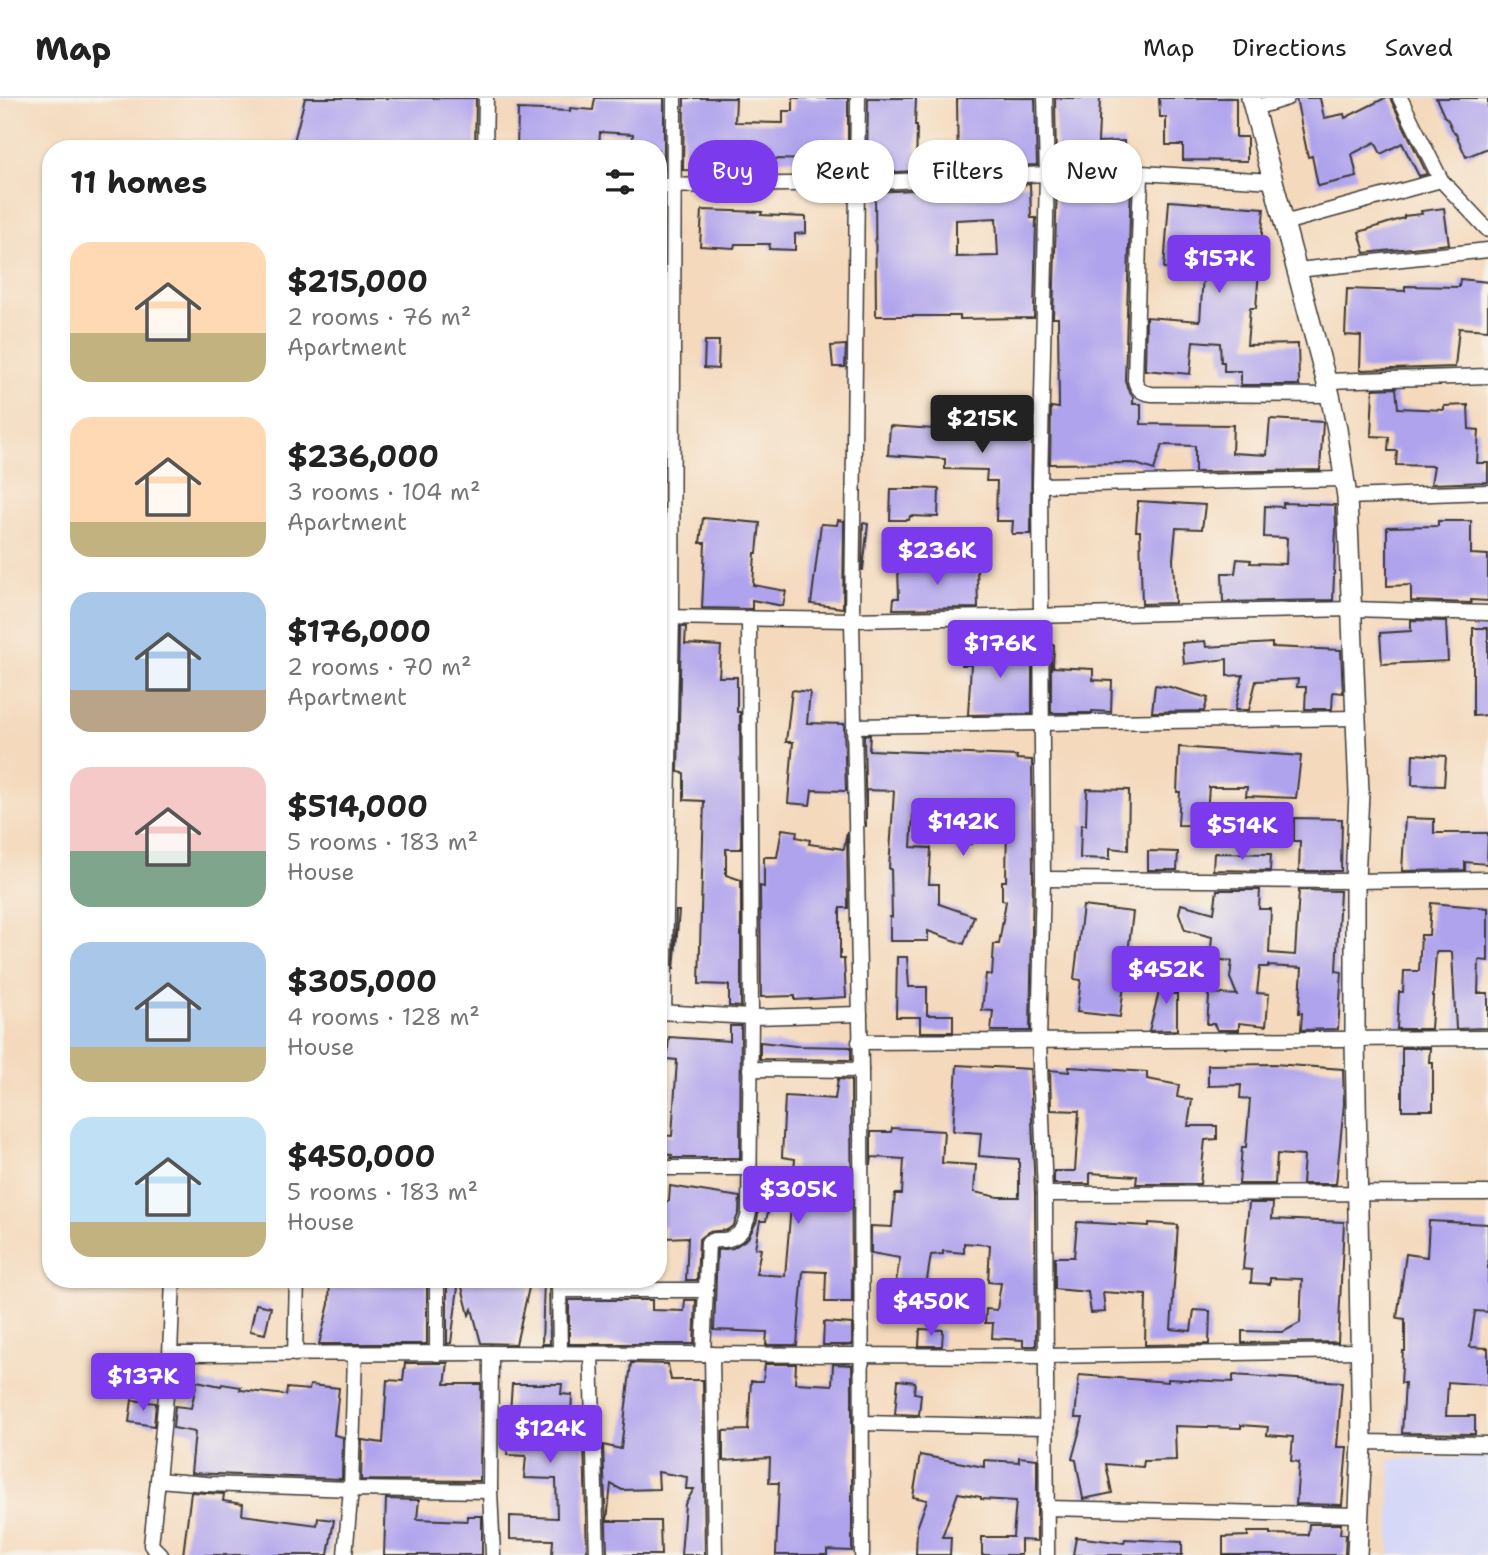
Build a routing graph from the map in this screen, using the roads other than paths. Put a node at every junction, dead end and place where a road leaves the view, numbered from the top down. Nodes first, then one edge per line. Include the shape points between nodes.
1 (486, 98) edge
2 (674, 98) edge
3 (858, 98) edge
4 (1045, 98) edge
5 (1287, 98) edge
6 (1400, 98) edge
7 (1252, 103) edge
8 (485, 140) edge
9 (858, 140) edge
10 (1046, 140) edge
11 (1142, 173) edge
12 (1042, 174) edge
13 (1441, 180) junction
14 (894, 181) edge
15 (1273, 181) junction
16 (792, 184) edge
17 (667, 186) edge
18 (674, 186) junction
19 (858, 203) edge
20 (1046, 203) edge
21 (1140, 203) edge
22 (1284, 223) junction
23 (1488, 230) edge
24 (1488, 250) edge
25 (1297, 270) junction
26 (1488, 376) edge
27 (1328, 388) junction
28 (1040, 485) junction
29 (1346, 488) junction
30 (1488, 492) edge
31 (667, 521) edge
32 (1352, 609) junction
33 (1488, 613) edge
34 (667, 617) edge
35 (1041, 617) junction
36 (749, 618) junction
37 (852, 620) junction
38 (1356, 718) junction
39 (1042, 723) junction
40 (854, 726) junction
41 (1043, 879) junction
42 (1488, 880) edge
43 (1355, 881) junction
44 (667, 1012) edge
45 (859, 1014) junction
46 (751, 1017) junction
47 (1488, 1038) edge
48 (1356, 1040) junction
49 (1039, 1041) junction
50 (859, 1042) junction
51 (750, 1069) junction
52 (861, 1070) junction
53 (667, 1168) edge
54 (748, 1168) junction
55 (1357, 1193) junction
56 (1488, 1193) edge
57 (1045, 1194) junction
58 (173, 1288) edge
59 (297, 1288) edge
60 (437, 1288) edge
61 (559, 1288) edge
62 (657, 1288) edge
63 (706, 1290) junction
64 (1359, 1351) junction
65 (491, 1353) junction
66 (170, 1354) junction
67 (295, 1354) junction
68 (355, 1354) junction
69 (437, 1354) junction
70 (560, 1354) junction
71 (591, 1354) junction
72 (707, 1354) junction
73 (861, 1354) junction
74 (1045, 1356) junction
75 (861, 1423) junction
76 (1046, 1427) junction
77 (1362, 1442) junction
78 (1488, 1444) edge
79 (158, 1480) junction
80 (351, 1489) junction
81 (490, 1490) junction
82 (1046, 1508) junction
83 (1358, 1515) junction
84 (152, 1552) edge
85 (345, 1555) edge
86 (493, 1555) edge
87 (597, 1555) edge
88 (715, 1555) edge
89 (862, 1555) edge
90 (1047, 1555) edge
91 (1357, 1555) edge

1 - 8 street
2 - 18 street
3 - 9 street
4 - 10 street
5 - 7 street
6 - 13 street
7 - 15 main road
11 - 15 street
12 - 14 street
13 - 22 street
13 - 23 street
15 - 22 main road
16 - 18 street
17 - 18 street
18 - 31 street
19 - 37 street
20 - 28 street
21 - 27 street via 1138,389 1152,394
22 - 25 main road
24 - 25 street
25 - 27 main road
26 - 27 street
27 - 29 main road
28 - 29 street
28 - 35 street
29 - 30 street
29 - 32 main road
32 - 33 street
32 - 35 street
32 - 38 main road
34 - 36 street
35 - 37 street
35 - 39 street
36 - 37 street
36 - 46 street
37 - 40 street
38 - 39 street
38 - 43 main road
39 - 40 street
39 - 41 street
40 - 45 street
41 - 43 street
41 - 49 street
42 - 43 street
43 - 48 main road
44 - 46 street
45 - 46 street
45 - 50 street
46 - 51 street
47 - 48 street
48 - 49 street
48 - 55 main road
49 - 50 street
49 - 57 street
50 - 52 street
51 - 52 street
51 - 54 street
52 - 73 street
53 - 54 street
54 - 63 street via 745,1227 737,1236 708,1243
55 - 56 street
55 - 57 street
55 - 64 main road
57 - 74 street
58 - 66 street
59 - 67 street
60 - 69 street
61 - 70 street
62 - 63 street
63 - 72 street
64 - 74 street
64 - 77 main road
65 - 69 street
65 - 70 street
65 - 81 street
66 - 67 street
66 - 79 street
67 - 68 street
68 - 69 street
68 - 80 street
70 - 71 street
71 - 72 street
71 - 87 street
72 - 73 street
72 - 88 street
73 - 74 street
73 - 75 street
74 - 76 street
75 - 76 street
75 - 89 street
76 - 82 street
77 - 78 street
77 - 83 main road
79 - 80 street
79 - 84 street
80 - 81 street
80 - 85 street
81 - 86 street
82 - 83 street
82 - 90 street
83 - 91 main road

